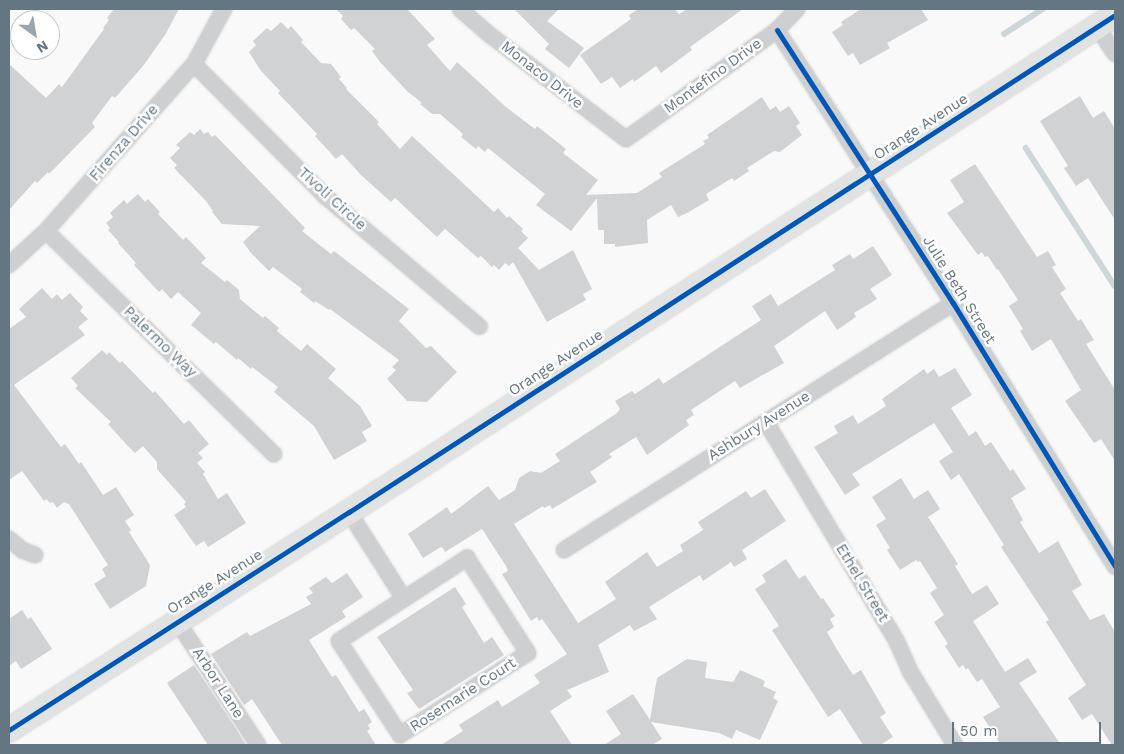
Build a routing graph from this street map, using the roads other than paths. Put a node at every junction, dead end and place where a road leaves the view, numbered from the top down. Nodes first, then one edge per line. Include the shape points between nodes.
1 (224, 9) edge
2 (460, 9) edge
3 (797, 9) edge
4 (1106, 21) edge
5 (777, 30) junction
6 (1115, 54) edge
7 (194, 64) junction
8 (626, 139) joint
9 (870, 175) junction
10 (46, 231) junction
11 (9, 264) edge
12 (953, 303) junction
13 (479, 326) dead end
14 (766, 422) junction
15 (274, 454) dead end
16 (349, 512) junction
17 (9, 539) edge
18 (564, 550) dead end
19 (35, 555) dead end
20 (1115, 566) edge
21 (404, 599) junction
22 (177, 621) junction
23 (9, 730) edge
24 (258, 745) edge
25 (955, 745) edge

1 - 7 street, Firenza Drive
2 - 8 street, Monaco Drive
3 - 5 street, Montefino Drive
4 - 6 street
4 - 9 main road, Orange Avenue
5 - 8 street, Montefino Drive
5 - 9 street, Julie Beth Street
7 - 10 street, Firenza Drive
7 - 13 street, Tivoli Circle via 325,196
9 - 12 street, Julie Beth Street
9 - 16 main road, Orange Avenue
10 - 11 street, Firenza Drive
10 - 15 street, Palermo Way
12 - 14 street, Ashbury Avenue
12 - 20 street, Julie Beth Street
14 - 18 street, Ashbury Avenue
14 - 25 street, Ethel Street
16 - 21 street
16 - 22 main road, Orange Avenue
17 - 19 street via 22,550
21 - 21 street, Rosemarie Court via 339,641 400,735 528,652 467,558
22 - 23 main road, Orange Avenue
22 - 24 street, Arbor Lane

